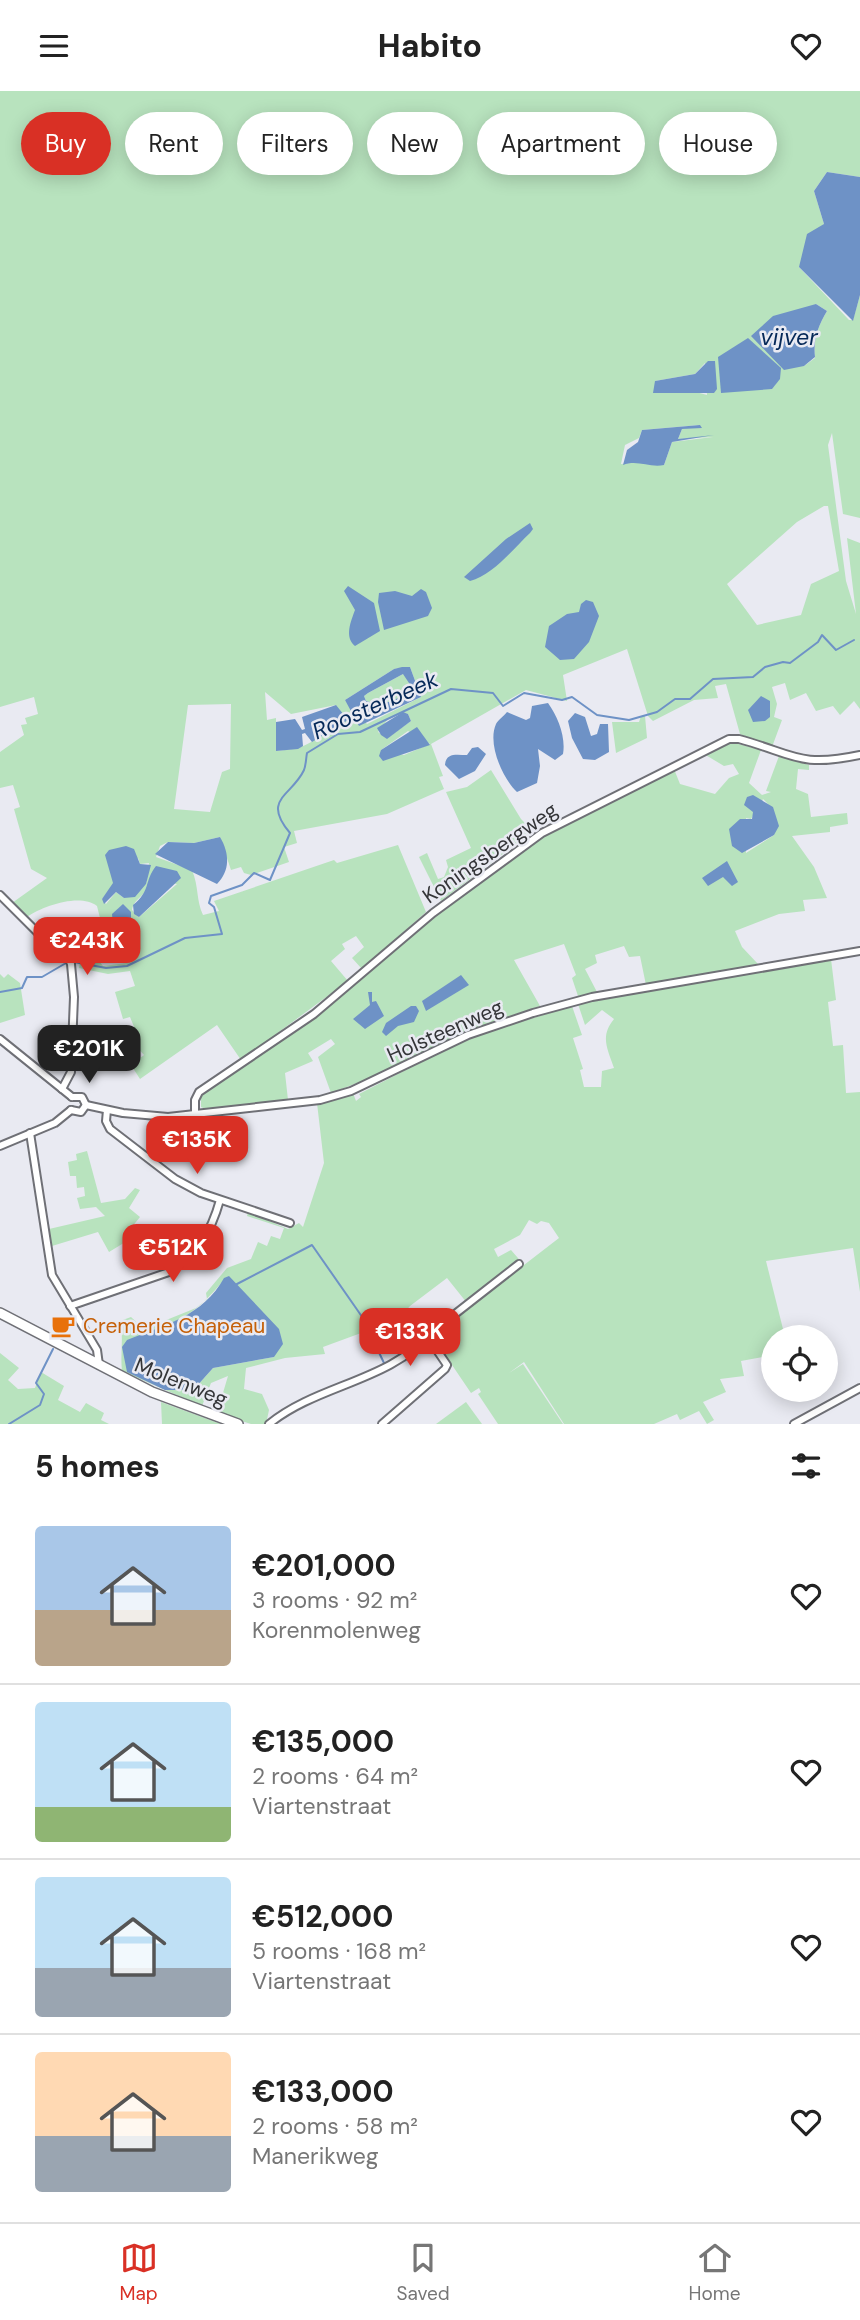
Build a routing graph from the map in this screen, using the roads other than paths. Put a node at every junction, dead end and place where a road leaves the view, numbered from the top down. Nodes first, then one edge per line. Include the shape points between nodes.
1 (860, 755) edge
2 (0, 895) edge
3 (860, 951) edge
4 (0, 1038) edge
5 (62, 1089) junction
6 (72, 1097) junction
7 (86, 1105) junction
8 (71, 1110) junction
9 (107, 1110) junction
10 (195, 1114) junction
11 (30, 1133) junction
12 (0, 1146) edge
13 (220, 1200) junction
14 (290, 1223) dead end
15 (519, 1264) dead end
16 (70, 1305) junction
17 (0, 1313) edge
18 (428, 1337) junction
19 (99, 1365) junction
20 (860, 1388) edge
21 (238, 1424) edge
22 (269, 1424) edge
23 (382, 1424) edge
24 (794, 1424) edge

1 - 10 street, Koningsbergweg via 814,762 729,739 585,809 499,864 433,913 314,1014 199,1093
2 - 5 street via 67,955 71,964 71,1072
3 - 10 street, Holsteenweg via 592,997 468,1035 351,1091 320,1100
4 - 5 street
5 - 6 street
6 - 7 street via 82,1097
6 - 8 street
7 - 8 street via 81,1112
7 - 9 street, Holsteenweg
8 - 11 street via 55,1123
9 - 10 street, Holsteenweg via 144,1116
9 - 13 street via 110,1129 153,1164
11 - 12 street
11 - 16 street via 52,1275
13 - 14 street
13 - 16 street via 208,1235 181,1264
15 - 18 street
16 - 19 street via 97,1350
17 - 19 street, Molenweg
18 - 22 street via 386,1369 300,1404
18 - 23 street via 446,1369
19 - 21 street, Molenweg via 152,1392
20 - 24 street

